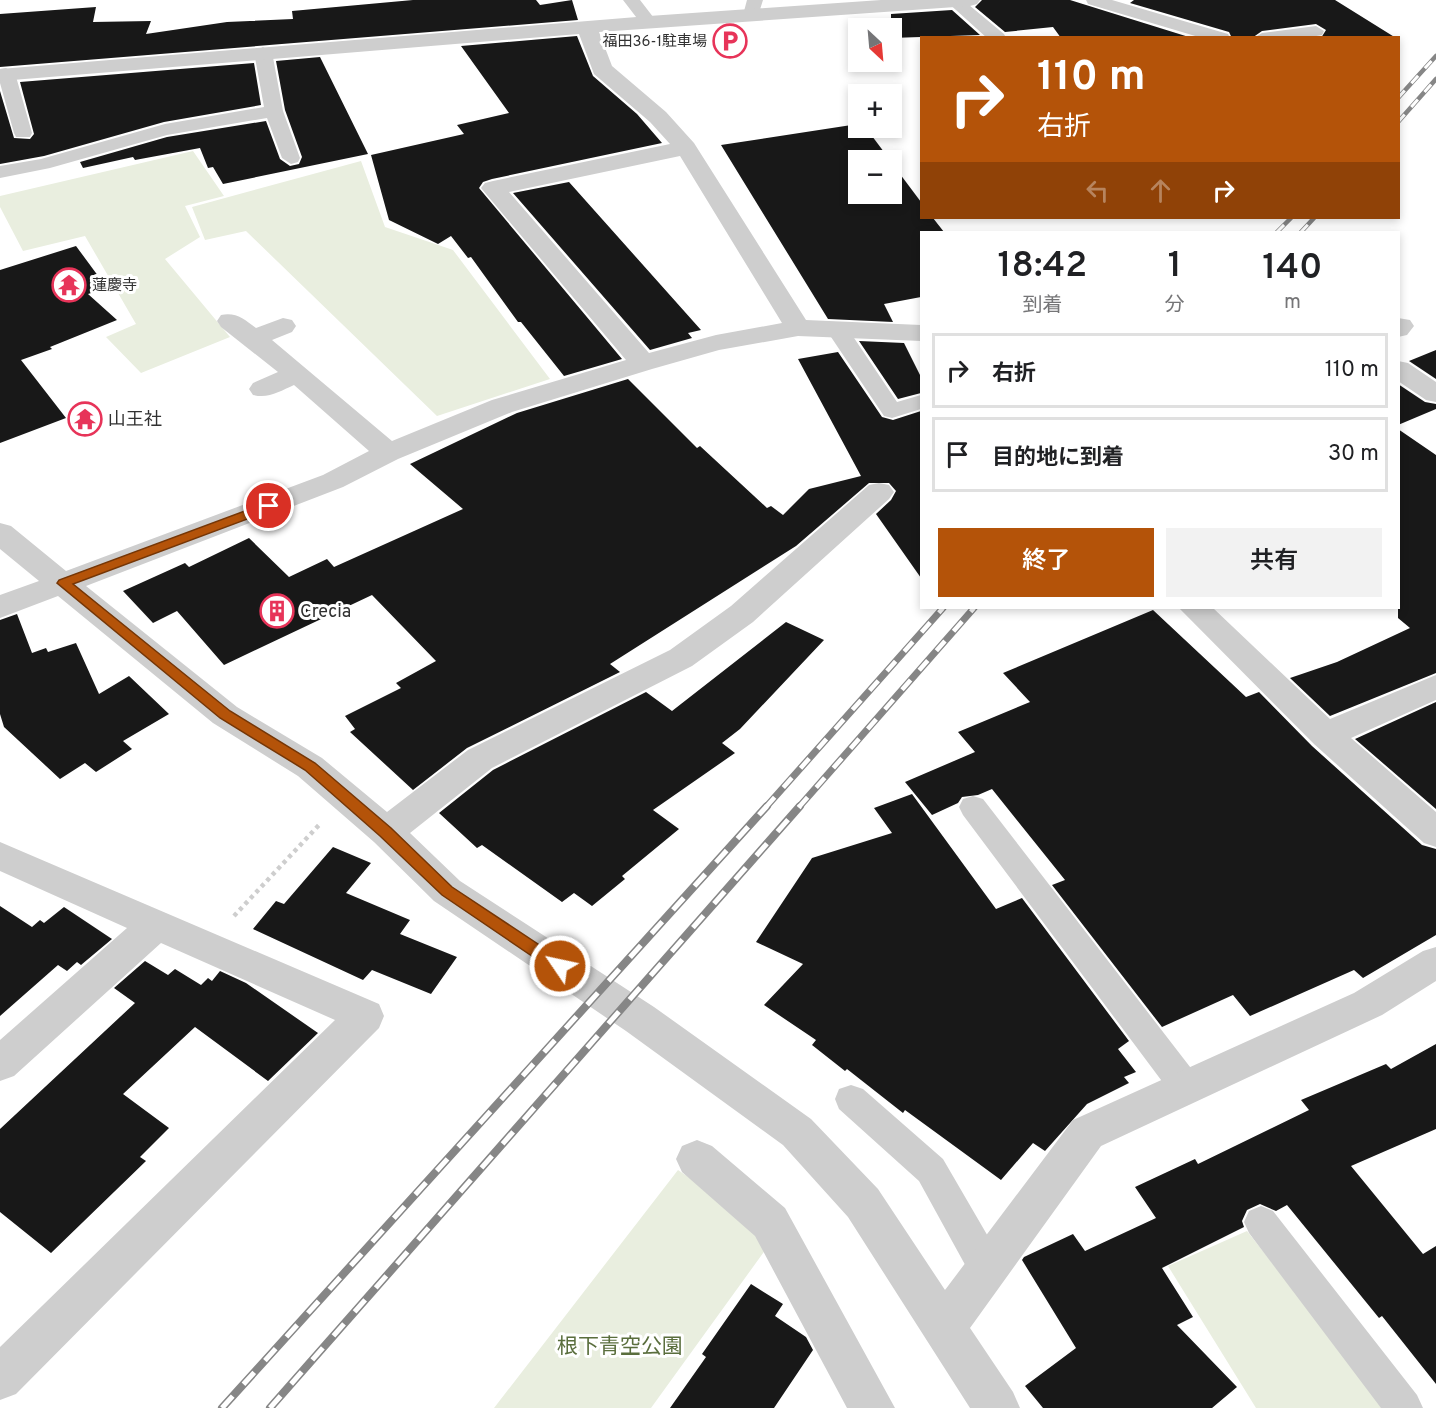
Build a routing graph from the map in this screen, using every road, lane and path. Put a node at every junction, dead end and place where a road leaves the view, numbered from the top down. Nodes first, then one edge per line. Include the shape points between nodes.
1 (631, 0) edge
2 (1094, 0) edge
3 (962, 1) edge
4 (753, 8) edge
5 (649, 22) junction
6 (587, 27) junction
7 (1316, 31) dead end
8 (996, 36) edge
9 (1215, 36) edge
10 (1292, 36) edge
11 (263, 52) junction
12 (3, 74) edge
13 (274, 111) junction
14 (23, 133) dead end
15 (686, 148) junction
16 (291, 158) dead end
17 (0, 172) edge
18 (230, 321) dead end
19 (283, 326) dead end
20 (798, 328) junction
21 (838, 331) junction
22 (920, 333) edge
23 (253, 339) junction
24 (643, 363) junction
25 (1400, 370) edge
26 (297, 373) junction
27 (263, 389) dead end
28 (1436, 394) edge
29 (920, 402) edge
30 (388, 453) junction
31 (879, 492) dead end
32 (0, 533) edge
33 (63, 583) junction
34 (0, 607) edge
35 (1196, 609) edge
36 (1218, 609) edge
37 (1226, 640) junction
38 (1436, 687) edge
39 (1326, 735) junction
40 (973, 807) dead end
41 (386, 832) junction
42 (1436, 833) edge
43 (310, 835) dead end
44 (0, 856) edge
45 (232, 918) dead end
46 (155, 926) junction
47 (1436, 962) edge
48 (0, 1064) edge
49 (1185, 1086) junction
50 (851, 1099) dead end
51 (697, 1159) dead end
52 (1261, 1222) dead end
53 (987, 1269) junction
54 (944, 1329) junction
55 (0, 1378) edge
56 (872, 1408) edge
57 (997, 1408) edge
58 (1404, 1408) edge

1 - 5 lane
2 - 9 lane
3 - 4 street
3 - 8 lane
4 - 5 street
5 - 6 street
6 - 11 street
6 - 15 street via 602,69 658,117
7 - 10 lane
11 - 12 street
11 - 13 lane
12 - 14 lane
13 - 16 lane
13 - 17 lane via 165,130
15 - 20 street
15 - 24 street via 493,188
18 - 23 street
19 - 23 street
20 - 21 street
20 - 24 street via 716,343
21 - 22 street
21 - 29 lane via 892,411
23 - 26 street
24 - 30 street via 502,406
25 - 28 street
26 - 27 street
26 - 30 street
30 - 33 street via 333,481
31 - 41 street via 742,614 681,658 480,759
32 - 33 street
33 - 34 street
33 - 41 street via 225,714 310,766
35 - 37 street
36 - 37 street
37 - 39 street
38 - 39 street
39 - 42 street
40 - 49 lane
41 - 54 street via 447,891 640,1019 797,1132 863,1203
43 - 45 path
44 - 46 street
46 - 48 street
46 - 55 street via 365,1016
47 - 49 street via 1368,1004
49 - 53 street via 1087,1132
50 - 53 lane via 931,1170
51 - 56 street via 770,1222
52 - 58 lane
53 - 54 street
54 - 57 street

